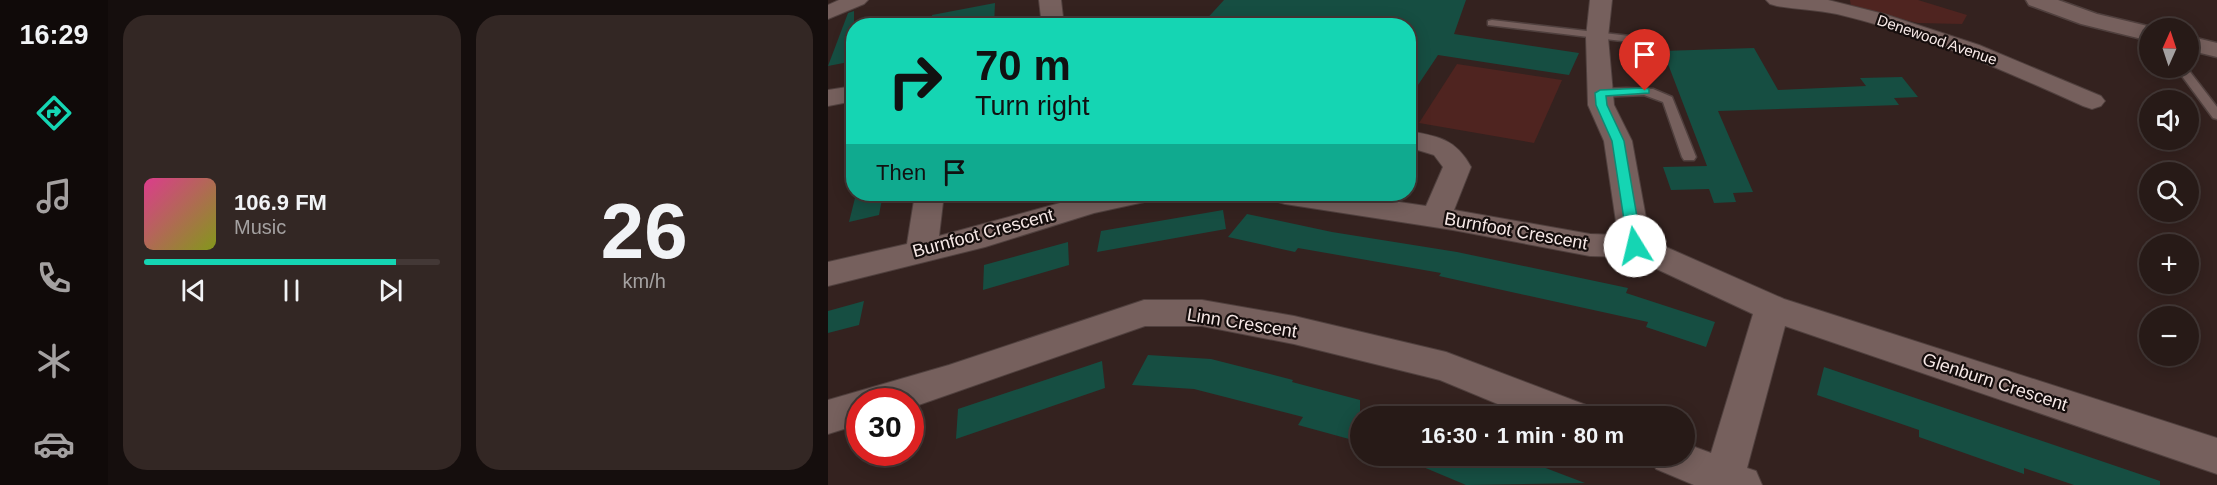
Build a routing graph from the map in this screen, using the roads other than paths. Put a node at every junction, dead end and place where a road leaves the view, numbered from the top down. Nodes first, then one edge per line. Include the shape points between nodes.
1 (857, 0) edge
2 (1050, 0) edge
3 (1601, 0) edge
4 (1777, 0) edge
5 (2037, 0) edge
6 (828, 13) edge
7 (1052, 18) edge
8 (1492, 22) dead end
9 (2139, 31) edge
10 (1597, 37) junction
11 (1647, 41) dead end
12 (2199, 46) edge
13 (2217, 50) edge
14 (2189, 78) edge
15 (1600, 93) junction
16 (846, 95) edge
17 (828, 98) edge
18 (2092, 101) dead end
19 (2217, 115) edge
20 (1416, 141) edge
21 (1689, 157) dead end
22 (928, 201) edge
23 (1104, 201) edge
24 (1331, 201) edge
25 (1436, 217) junction
26 (1635, 246) junction
27 (922, 249) junction
28 (828, 274) edge
29 (1772, 308) junction
30 (923, 388) edge
31 (1544, 406) edge
32 (846, 411) edge
33 (828, 417) edge
34 (2217, 456) edge
35 (1693, 466) edge
36 (1729, 482) edge

1 - 6 street
2 - 7 street
3 - 10 street
4 - 18 street, Denewood Avenue via 1842,9 1913,28
5 - 9 street
8 - 10 lane
10 - 11 lane
10 - 15 street
12 - 13 street
14 - 19 lane
15 - 21 lane via 1660,94 1668,100
15 - 26 street via 1601,105 1618,141
16 - 17 street
20 - 25 street via 1446,150 1457,167
22 - 27 street
23 - 27 street, Burnfoot Crescent via 985,236
24 - 25 street, Burnfoot Crescent
25 - 26 street, Burnfoot Crescent via 1590,245
26 - 29 street, Burnfoot Crescent
27 - 28 street, Burnfoot Crescent
29 - 34 street, Glenburn Crescent
29 - 36 street
30 - 31 street, Linn Crescent via 1144,313 1202,314 1294,330 1446,367
32 - 33 street
35 - 36 street

